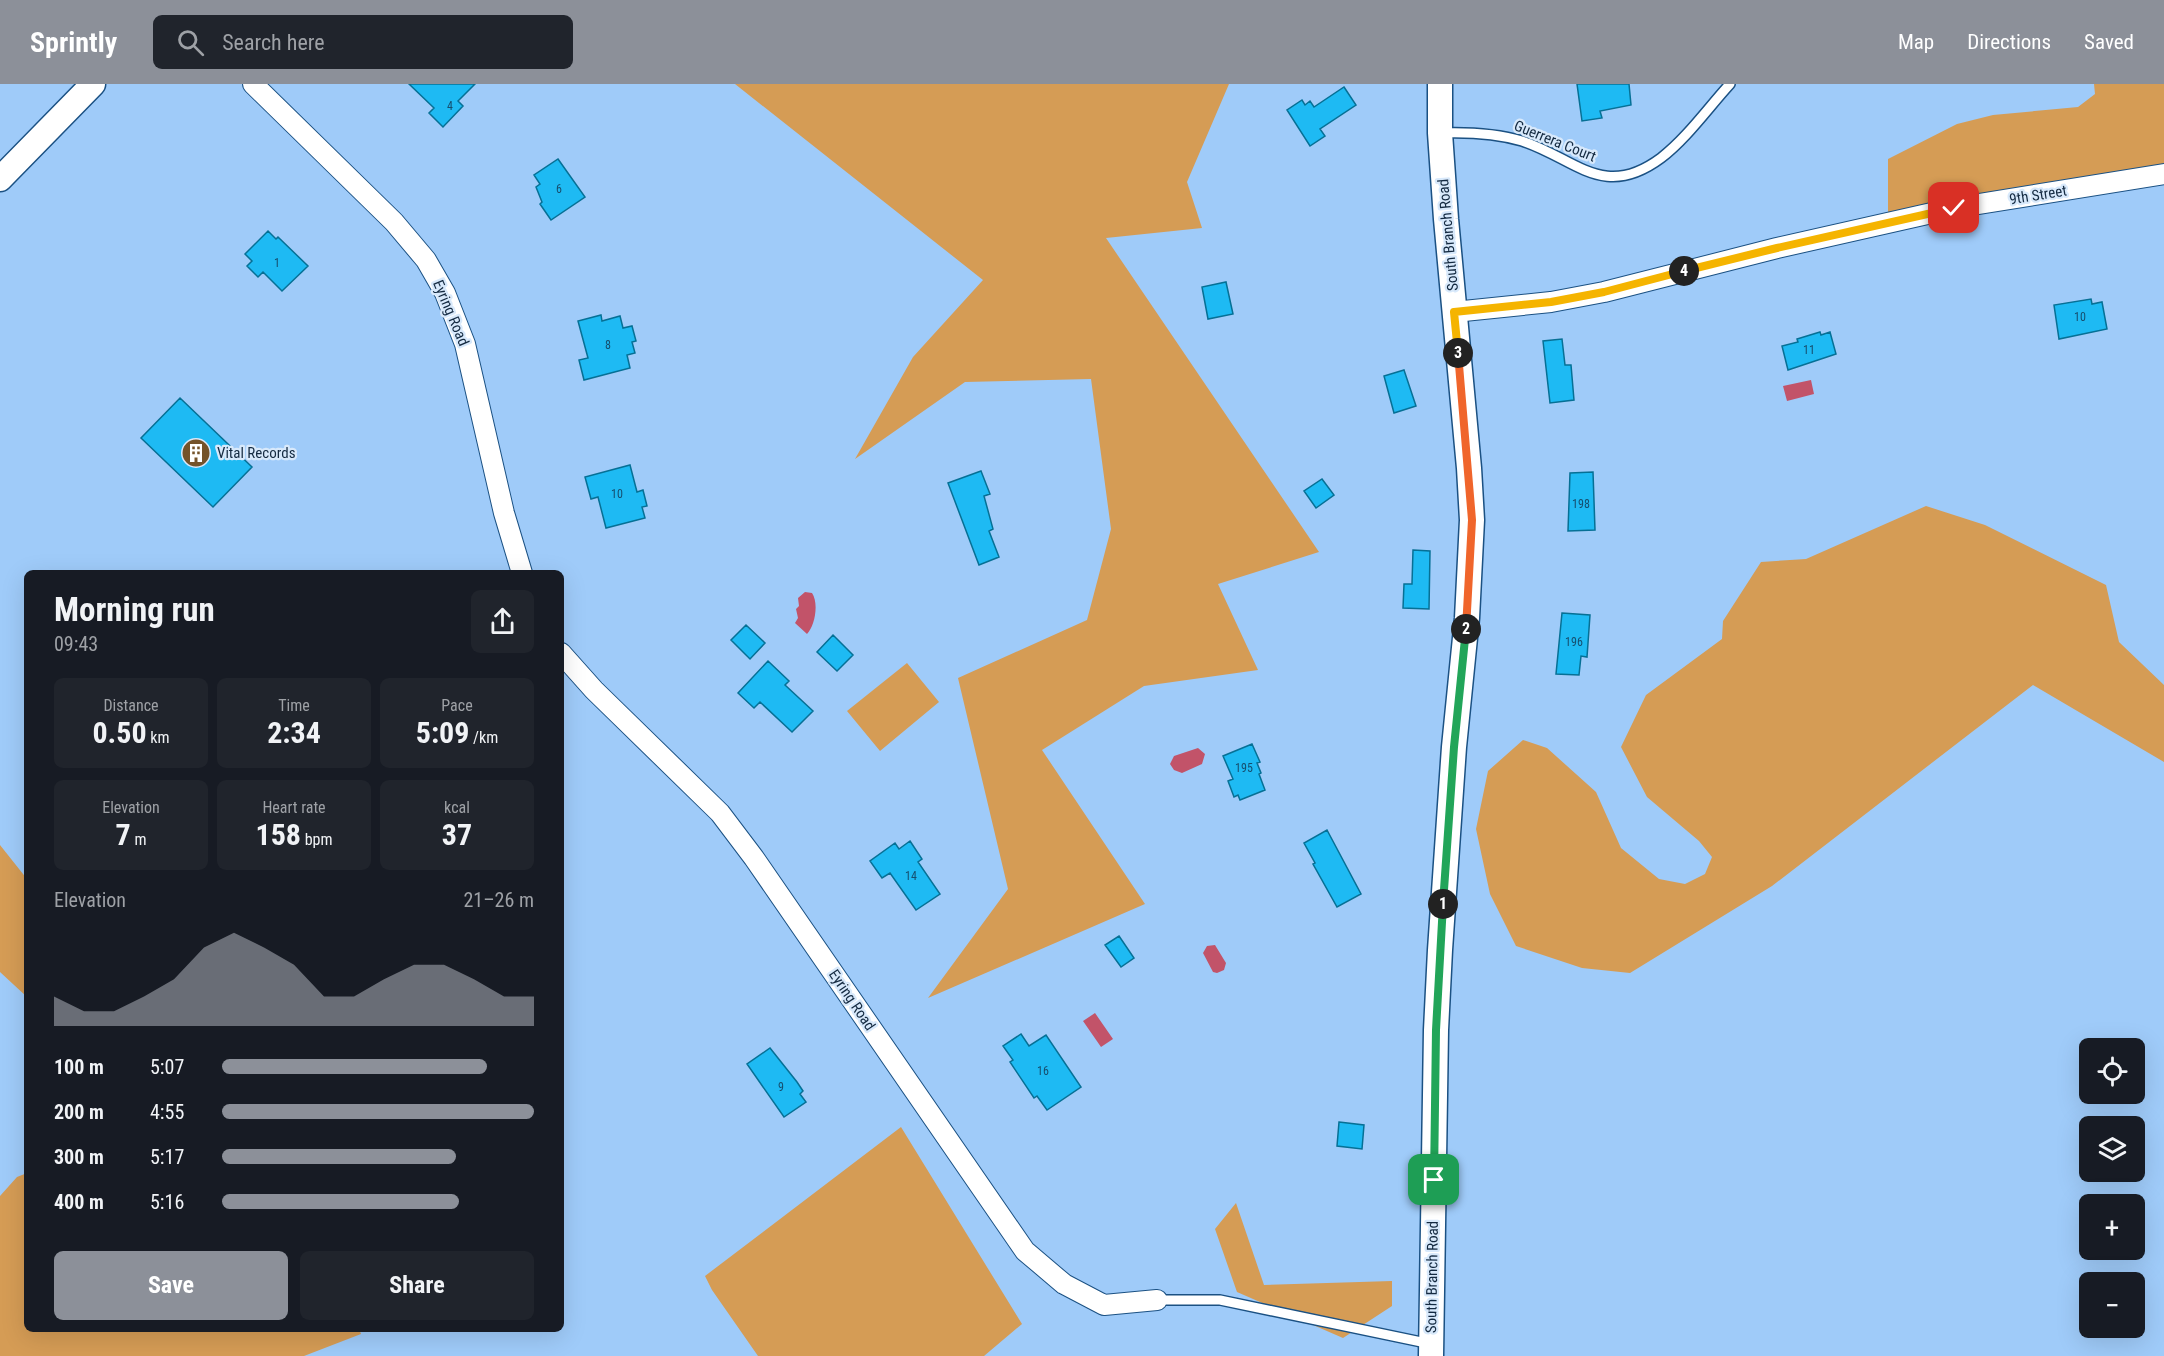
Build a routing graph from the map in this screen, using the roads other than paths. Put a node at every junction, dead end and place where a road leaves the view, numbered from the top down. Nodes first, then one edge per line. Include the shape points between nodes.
1 (93, 84) edge
2 (253, 84) edge
3 (1440, 84) edge
4 (1730, 84) edge
5 (1440, 133) junction
6 (2164, 174) edge
7 (0, 179) edge
8 (1454, 312) junction
9 (521, 570) edge
10 (564, 656) edge
11 (1157, 1300) joint
12 (1431, 1350) edge

1 - 7 street
2 - 9 street, Eyring Road via 394,222 426,260 445,293 465,344
3 - 5 street, South Branch Road
4 - 5 lane, Guerrera Court via 1663,156 1624,175 1583,171 1543,150 1501,136
5 - 8 street, South Branch Road
6 - 8 street, 9th Street via 1954,208 1604,292
8 - 12 street, South Branch Road via 1472,520 1436,1030
10 - 11 street, Eyring Road via 720,813 1025,1251 1064,1284 1104,1305
11 - 12 lane via 1220,1300

